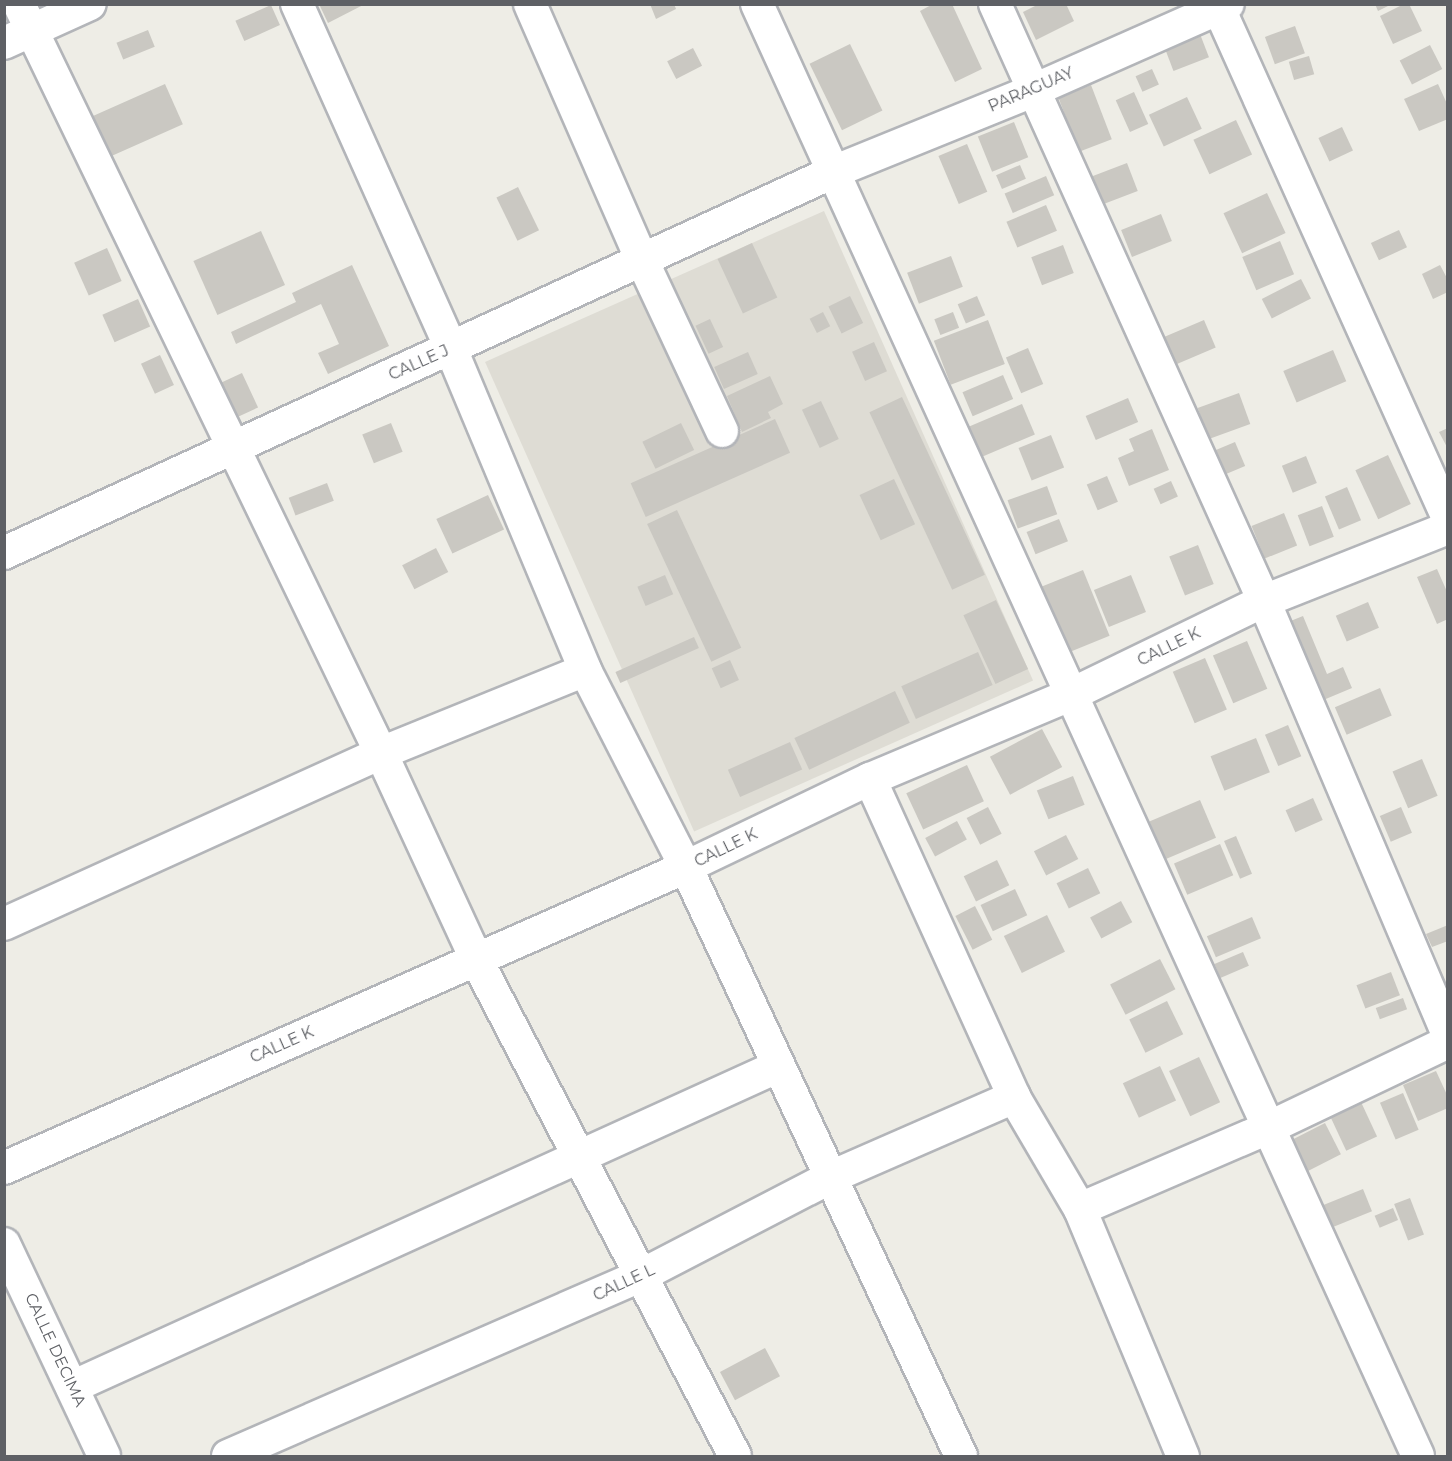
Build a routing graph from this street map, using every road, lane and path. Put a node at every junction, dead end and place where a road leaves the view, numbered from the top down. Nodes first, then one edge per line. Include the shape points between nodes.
1 (90, 4) edge
2 (297, 4) edge
3 (530, 4) edge
4 (757, 4) edge
5 (995, 4) edge
6 (1221, 6) edge
7 (18, 26) edge
8 (1032, 91) junction
9 (833, 172) junction
10 (641, 258) junction
11 (451, 349) junction
12 (722, 432) dead end
13 (230, 447) junction
14 (1448, 519) edge
15 (1448, 528) edge
16 (4, 553) edge
17 (1264, 601) junction
18 (585, 670) junction
19 (1070, 695) junction
20 (381, 753) junction
21 (870, 779) junction
22 (686, 867) junction
23 (4, 924) edge
24 (476, 959) junction
25 (1448, 1034) edge
26 (1448, 1042) edge
27 (779, 1066) junction
28 (1014, 1097) junction
29 (1266, 1129) junction
30 (581, 1160) junction
31 (4, 1168) edge
32 (831, 1177) junction
33 (1080, 1209) junction
34 (4, 1244) edge
35 (642, 1275) junction
36 (72, 1387) junction
37 (104, 1456) edge
38 (228, 1456) edge
39 (735, 1456) edge
40 (961, 1456) edge
41 (1183, 1456) edge
42 (1418, 1456) edge

1 - 7 street
2 - 11 street
3 - 10 street
4 - 9 street
5 - 8 street
6 - 8 street, PARAGUAY
6 - 14 street
7 - 13 street
8 - 9 street, PARAGUAY
8 - 17 street
9 - 10 street, CALLE J
9 - 19 street
10 - 11 street, CALLE J
10 - 12 street
11 - 13 street, CALLE J
11 - 18 street
13 - 16 street, CALLE J
13 - 20 street
15 - 17 street, CALLE K
17 - 19 street, CALLE K
17 - 25 street
18 - 20 street
18 - 22 street
19 - 21 street, CALLE K
19 - 29 street
20 - 23 street
20 - 24 street
21 - 22 street, CALLE K
21 - 28 street
22 - 24 street, CALLE K
22 - 27 street
24 - 30 street
24 - 31 street, CALLE K
26 - 29 street
27 - 30 street
27 - 32 street
28 - 32 street, CALLE L
28 - 33 street
29 - 33 street
29 - 42 street
30 - 35 street
30 - 36 street
32 - 35 street, CALLE L
32 - 40 street
33 - 41 street
34 - 36 street, CALLE DECIMA
35 - 38 street, CALLE L
35 - 39 street
36 - 37 street, CALLE DECIMA

